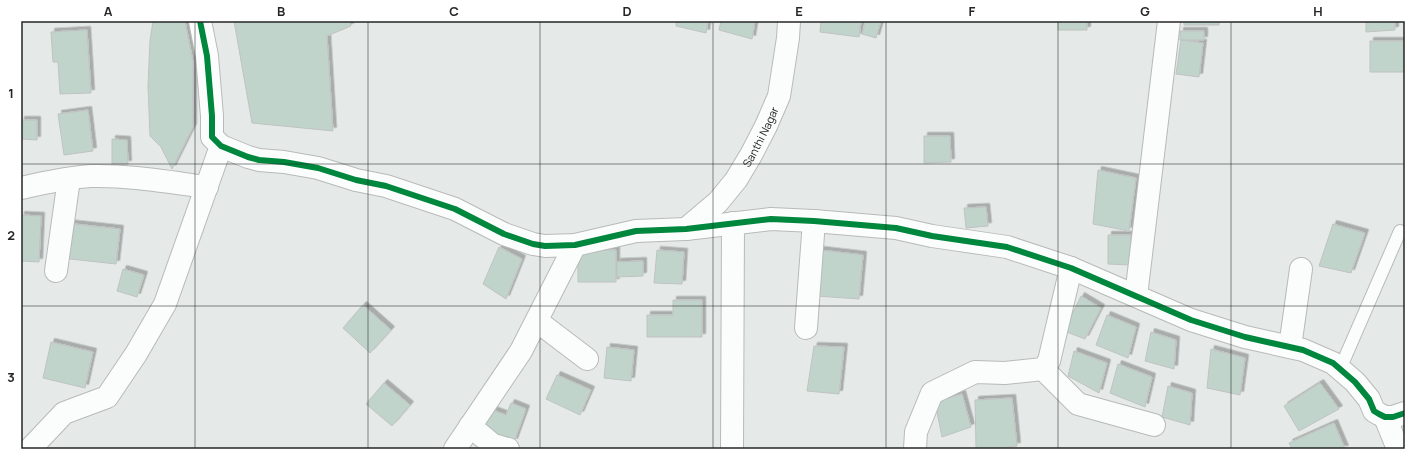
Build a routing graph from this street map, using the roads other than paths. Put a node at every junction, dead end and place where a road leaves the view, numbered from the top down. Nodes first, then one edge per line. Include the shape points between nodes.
1 (200, 21) edge
2 (789, 21) edge
3 (1168, 21) edge
4 (221, 146) junction
5 (69, 179) junction
6 (207, 186) junction
7 (21, 188) edge
8 (814, 221) junction
9 (733, 223) junction
10 (686, 229) junction
11 (1400, 232) dead end
12 (575, 245) junction
13 (1071, 268) junction
14 (1301, 269) dead end
15 (56, 271) dead end
16 (1136, 296) junction
17 (537, 321) junction
18 (806, 328) dead end
19 (1290, 346) junction
20 (587, 359) dead end
21 (1043, 369) junction
22 (1340, 369) junction
23 (1395, 415) edge
24 (470, 426) junction
25 (1154, 426) dead end
26 (30, 449) edge
27 (455, 449) edge
28 (508, 449) edge
29 (732, 449) edge
30 (915, 449) edge
31 (1398, 449) edge

1 - 4 street via 207,56 212,137
2 - 10 street, Santhi Nagar via 779,96 763,132 736,180 718,202
3 - 16 street
4 - 6 street
4 - 12 street via 260,160 318,168 386,186 455,209 504,234 533,244
5 - 6 street via 89,176 124,177
5 - 7 street
5 - 15 street
6 - 26 street via 165,304 136,354 107,397 64,413
8 - 9 street via 771,219
8 - 13 street via 896,228 1008,247
8 - 18 street
9 - 10 street
9 - 29 street
10 - 12 street via 636,231
11 - 22 lane
12 - 17 street
13 - 16 street
13 - 21 street via 1049,361
14 - 19 street
16 - 19 street via 1198,322 1245,337
17 - 20 street
17 - 24 street via 521,351
19 - 22 street via 1333,363
21 - 25 street via 1078,404
21 - 30 street via 1006,373 975,372 932,393 916,432
22 - 23 street via 1369,399 1374,411
23 - 31 street
24 - 27 street
24 - 28 street via 493,445

